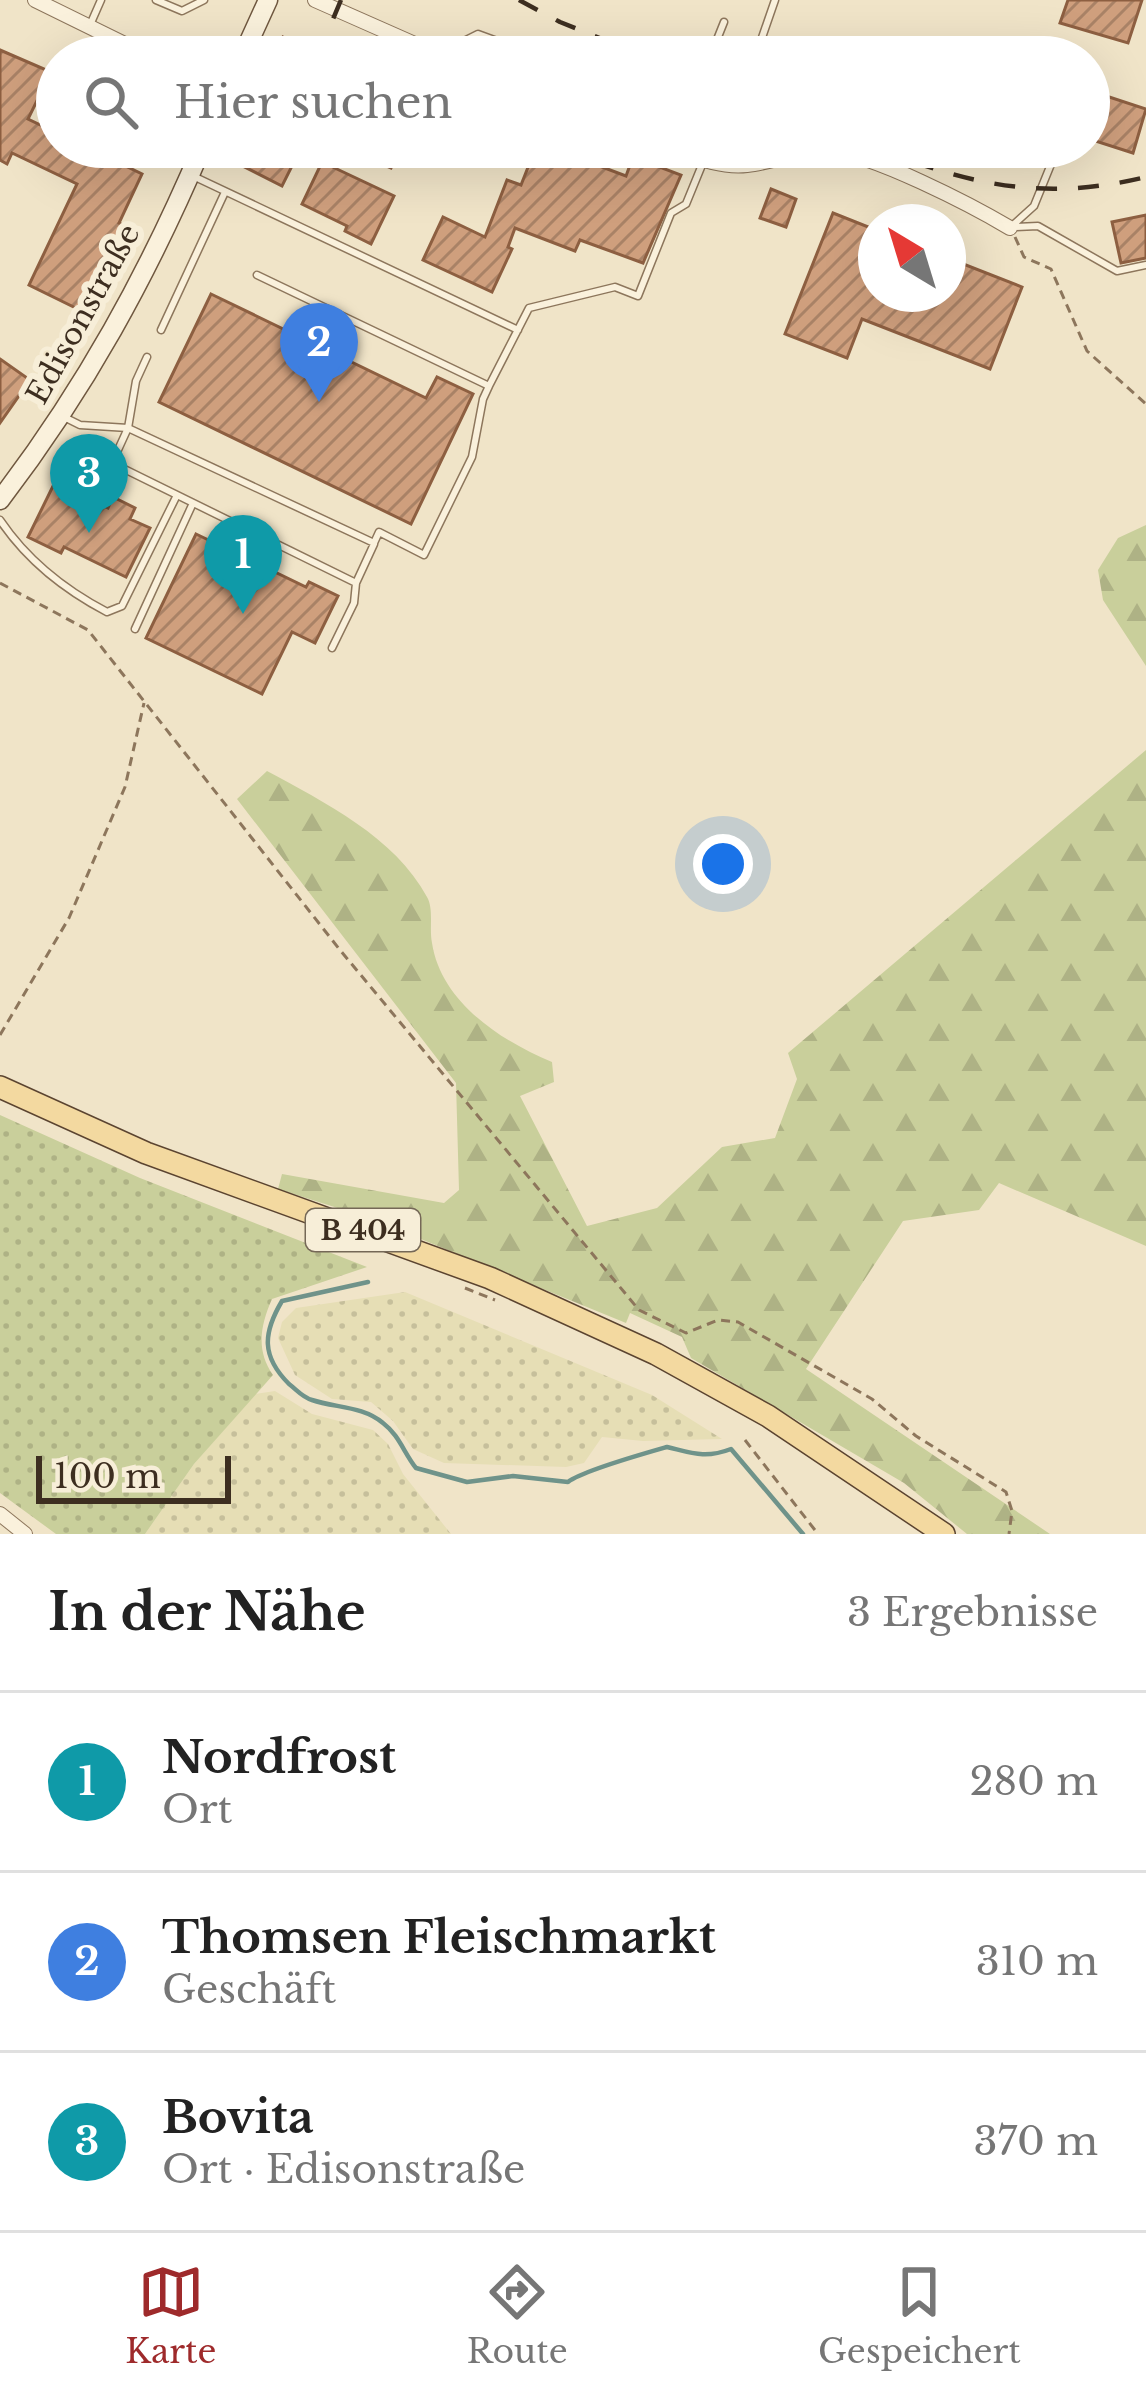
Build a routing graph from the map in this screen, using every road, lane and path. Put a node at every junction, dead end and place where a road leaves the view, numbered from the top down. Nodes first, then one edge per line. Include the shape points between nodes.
1 (35, 0) edge
2 (101, 0) edge
3 (156, 0) edge
4 (204, 0) edge
5 (268, 0) edge
6 (315, 0) edge
7 (776, 0) edge
8 (724, 22) dead end
9 (89, 28) junction
10 (102, 36) edge
11 (252, 36) edge
12 (396, 36) edge
13 (718, 36) edge
14 (763, 36) edge
15 (193, 168) edge
16 (701, 168) edge
17 (883, 168) edge
18 (1049, 168) edge
19 (190, 175) junction
20 (225, 192) junction
21 (1010, 228) junction
22 (1146, 265) edge
23 (256, 275) dead end
24 (161, 330) dead end
25 (518, 330) junction
26 (147, 357) dead end
27 (489, 386) junction
28 (1146, 404) edge
29 (63, 416) junction
30 (128, 428) junction
31 (177, 495) junction
32 (0, 500) edge
33 (193, 503) junction
34 (0, 520) edge
35 (374, 543) junction
36 (0, 583) edge
37 (356, 583) junction
38 (134, 629) dead end
39 (332, 648) dead end
40 (144, 700) junction
41 (0, 1035) edge
42 (0, 1087) edge
43 (745, 1441) dead end
44 (0, 1514) edge
45 (25, 1534) edge
46 (818, 1534) edge
47 (944, 1534) edge
48 (1009, 1534) edge

1 - 9 street
2 - 9 lane
3 - 4 lane via 182,11
5 - 11 street
6 - 12 street
7 - 14 lane
8 - 13 lane
9 - 10 street
15 - 19 street, Edisonstraße
16 - 25 lane via 686,204 671,213 638,296 615,287 529,308
17 - 21 street
18 - 21 lane via 1034,206
19 - 20 lane
19 - 29 street, Edisonstraße
20 - 24 lane
20 - 25 lane
21 - 22 lane via 1038,226 1117,271
21 - 28 path via 1024,257 1051,269 1087,351
23 - 27 lane
25 - 27 lane
26 - 30 lane
27 - 35 lane via 472,457 424,555 379,532
29 - 30 lane
29 - 32 street, Edisonstraße
30 - 31 lane via 112,463
30 - 35 lane
31 - 33 lane
31 - 34 lane via 122,606 107,612 19,547
33 - 37 lane
33 - 38 lane
35 - 37 lane
36 - 40 path via 88,630
37 - 39 lane
40 - 41 path via 125,787 69,918
40 - 48 path via 640,1310 686,1334 738,1322 872,1399 1006,1492
42 - 47 main road, B 404 via 146,1153 490,1278 656,1354 768,1416
43 - 46 path
44 - 45 street

